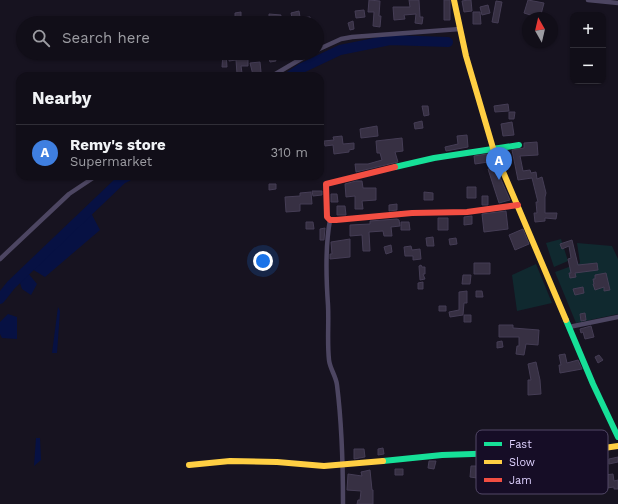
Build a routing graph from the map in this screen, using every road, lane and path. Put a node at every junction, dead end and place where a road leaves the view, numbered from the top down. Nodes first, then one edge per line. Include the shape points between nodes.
1 (454, 0) edge
2 (588, 0) edge
3 (618, 3) edge
4 (460, 30) junction
5 (324, 47) edge
6 (299, 60) edge
7 (279, 72) edge
8 (519, 145) dead end
9 (493, 148) junction
10 (90, 180) edge
11 (518, 205) junction
12 (330, 220) junction
13 (0, 259) edge
14 (618, 317) edge
15 (569, 327) junction
16 (618, 437) edge
17 (618, 446) edge
18 (608, 447) edge
19 (476, 455) edge
20 (189, 465) dead end
21 (343, 465) junction
22 (343, 504) edge

1 - 4 street
2 - 3 street
4 - 5 street via 352,37
4 - 9 street
6 - 7 street
8 - 9 street
9 - 11 street
9 - 12 street via 434,158 327,182 327,217
10 - 13 street via 69,194
11 - 12 street via 467,212 412,213
11 - 15 street
12 - 21 street via 326,295 328,348 330,365 337,384
14 - 15 street
15 - 16 street
17 - 18 street
19 - 21 street
20 - 21 street via 230,461
21 - 22 street

